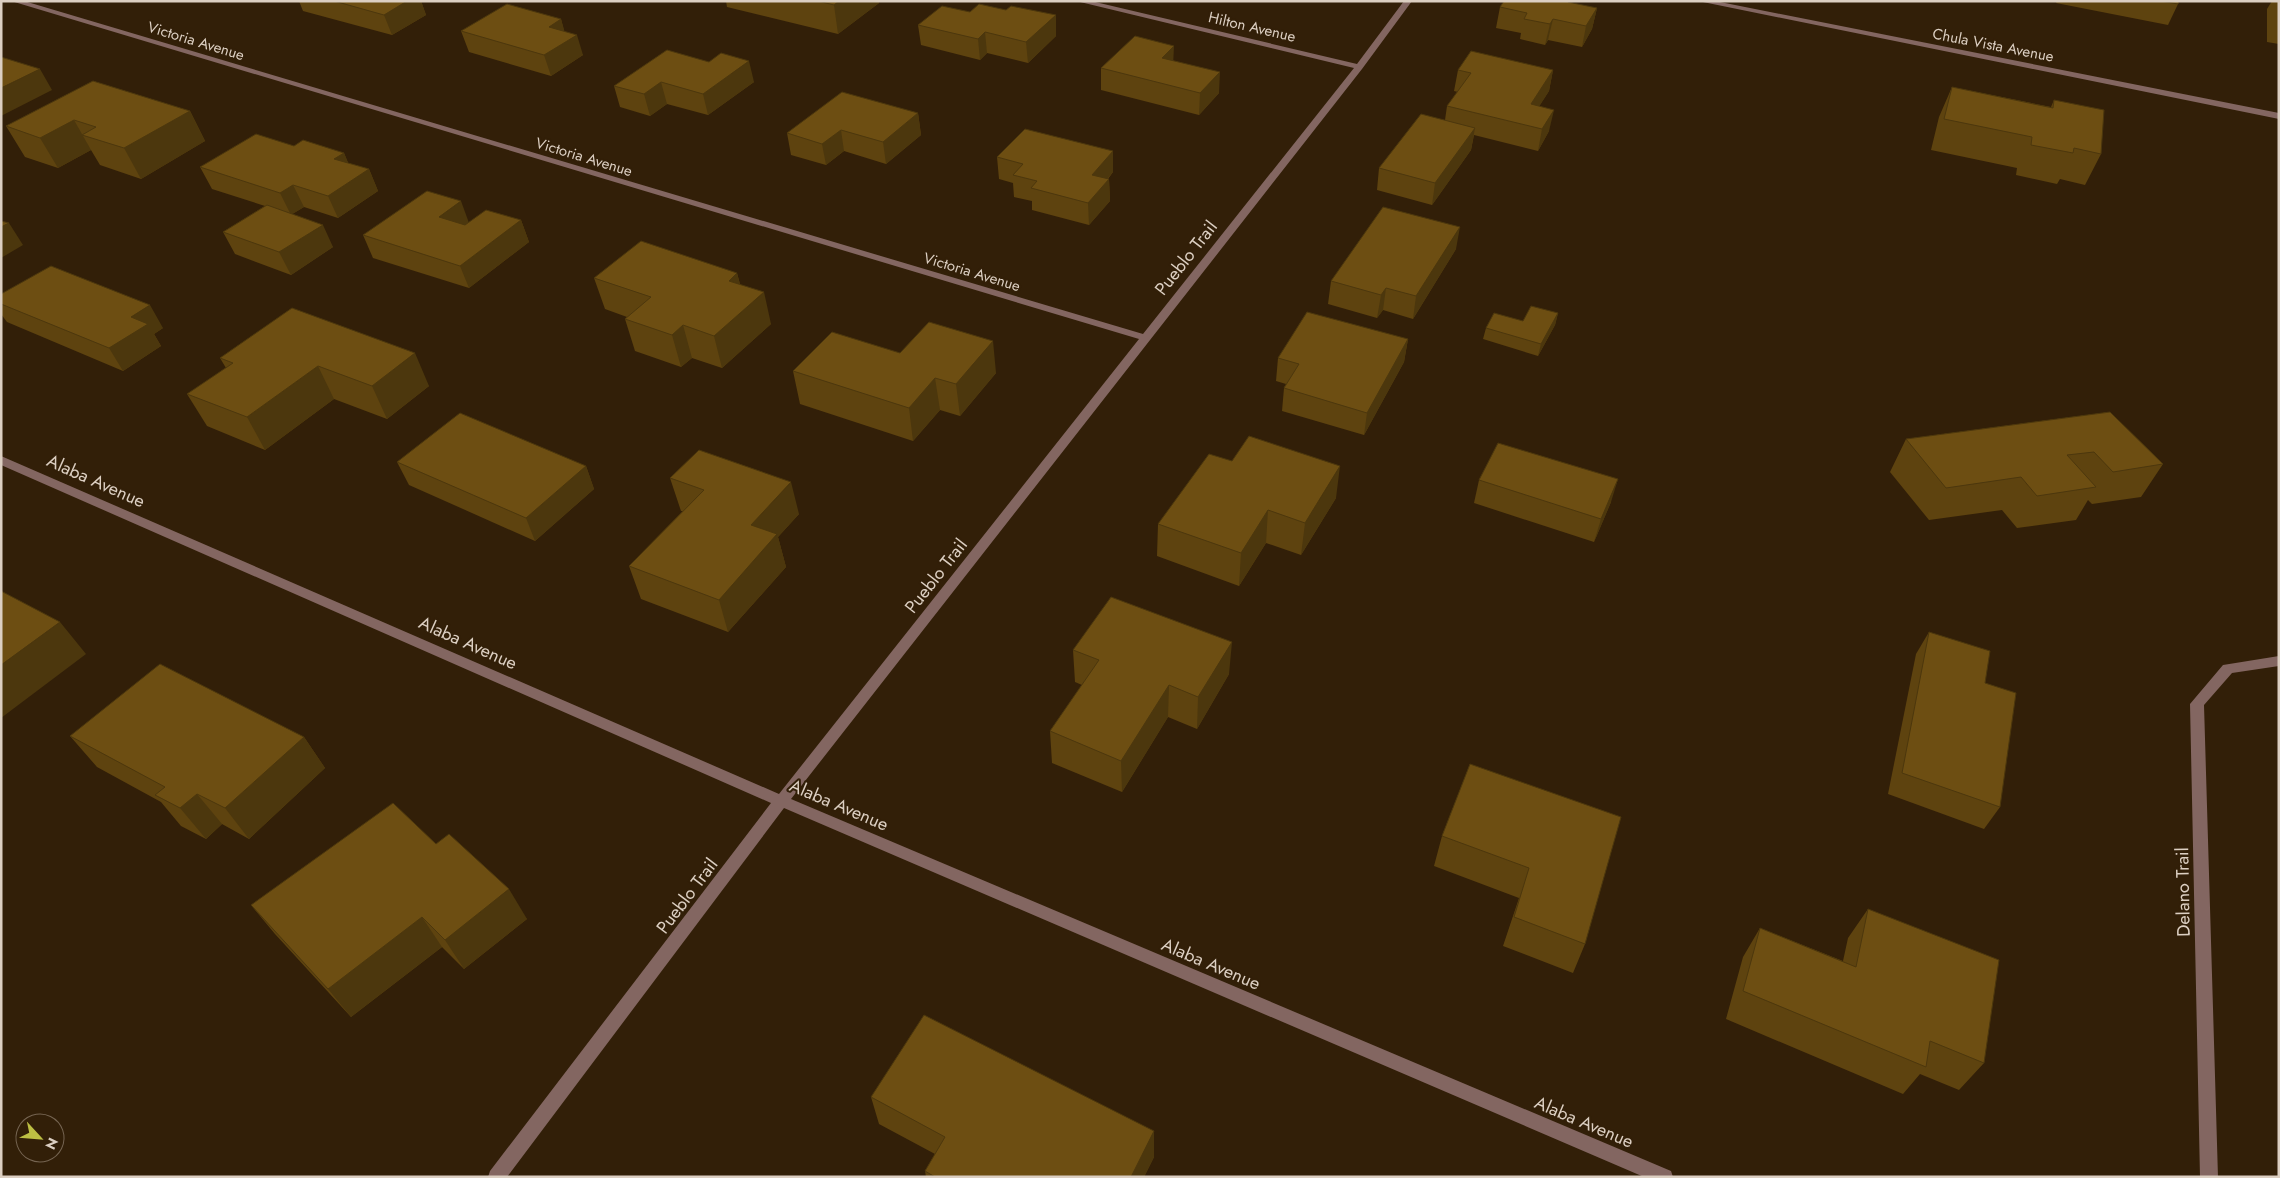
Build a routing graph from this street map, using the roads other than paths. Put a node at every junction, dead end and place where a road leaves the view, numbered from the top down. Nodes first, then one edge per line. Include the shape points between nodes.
1 (16, 1) edge
2 (1080, 1) edge
3 (1408, 1) edge
4 (1702, 1) edge
5 (1359, 67) junction
6 (2279, 116) edge
7 (1145, 338) junction
8 (1, 460) edge
9 (2279, 661) edge
10 (781, 801) junction
11 (496, 1177) edge
12 (1665, 1177) edge
13 (2210, 1177) edge

1 - 7 street, Victoria Avenue
2 - 5 street, Hilton Avenue
3 - 5 street, Pueblo Trail
4 - 6 street, Chula Vista Avenue
5 - 7 street, Pueblo Trail
7 - 10 street, Pueblo Trail
8 - 10 street, Alaba Avenue
9 - 13 street, Delano Trail via 2228,670 2197,704
10 - 11 street, Pueblo Trail
10 - 12 street, Alaba Avenue

